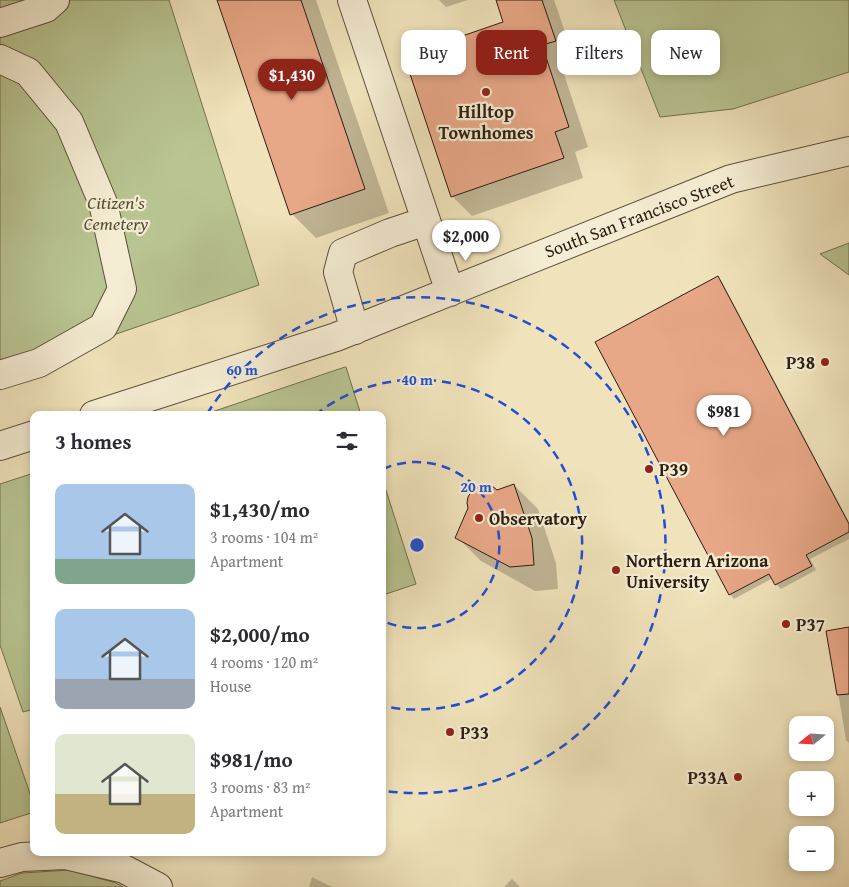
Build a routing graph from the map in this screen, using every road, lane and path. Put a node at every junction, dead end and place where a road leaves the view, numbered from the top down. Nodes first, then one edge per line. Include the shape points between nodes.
1 (55, 0) edge
2 (352, 0) edge
3 (0, 23) edge
4 (0, 59) edge
5 (849, 150) edge
6 (426, 221) junction
7 (450, 292) junction
8 (355, 330) junction
9 (0, 375) edge
10 (106, 411) edge
11 (30, 436) edge
12 (0, 446) edge
13 (44, 856) edge
14 (69, 856) edge
15 (0, 863) edge
16 (158, 887) edge

1 - 3 street via 46,8
2 - 6 street
4 - 9 street via 28,72 69,122 103,203 122,290 103,327 38,363
5 - 7 street, South San Francisco Street via 731,179
6 - 7 street
6 - 8 street via 343,253 338,272
7 - 8 street, South San Francisco Street
8 - 10 street, South San Francisco Street
11 - 12 street
13 - 15 street
14 - 16 street via 124,870

